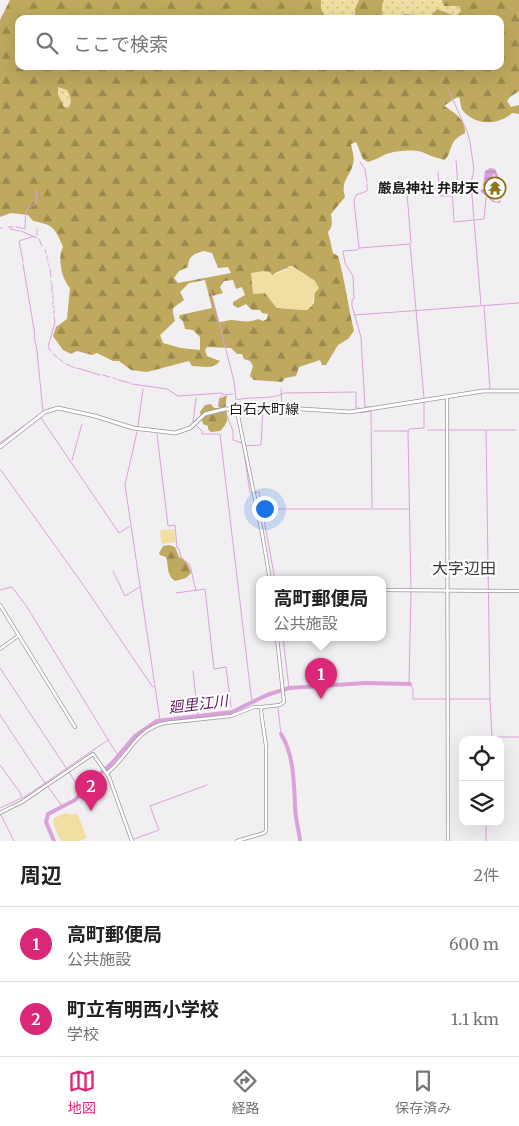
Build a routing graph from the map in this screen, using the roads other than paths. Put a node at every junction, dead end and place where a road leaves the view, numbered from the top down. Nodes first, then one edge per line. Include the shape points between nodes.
1 (519, 391) edge
2 (447, 397) junction
3 (238, 408) junction
4 (0, 447) edge
5 (269, 576) edge
6 (386, 590) edge
7 (447, 591) junction
8 (519, 591) edge
9 (0, 605) edge
10 (18, 636) junction
11 (277, 641) edge
12 (0, 649) edge
13 (262, 707) junction
14 (76, 727) dead end
15 (107, 773) junction
16 (0, 813) edge
17 (132, 841) edge
18 (237, 841) edge
19 (448, 841) edge

1 - 2 main road, 白石大町線 via 483,391
2 - 3 main road, 白石大町線 via 342,412
2 - 7 street
3 - 4 main road, 白石大町線 via 212,411 190,428 175,433 133,428 58,408 45,412
3 - 5 street
6 - 7 street
7 - 8 street
7 - 19 street
9 - 10 street
10 - 12 street
10 - 14 street
11 - 13 street via 284,702
13 - 15 street via 231,716 154,726 130,746
13 - 18 street via 266,746 266,831
15 - 16 street via 93,754
15 - 17 street

